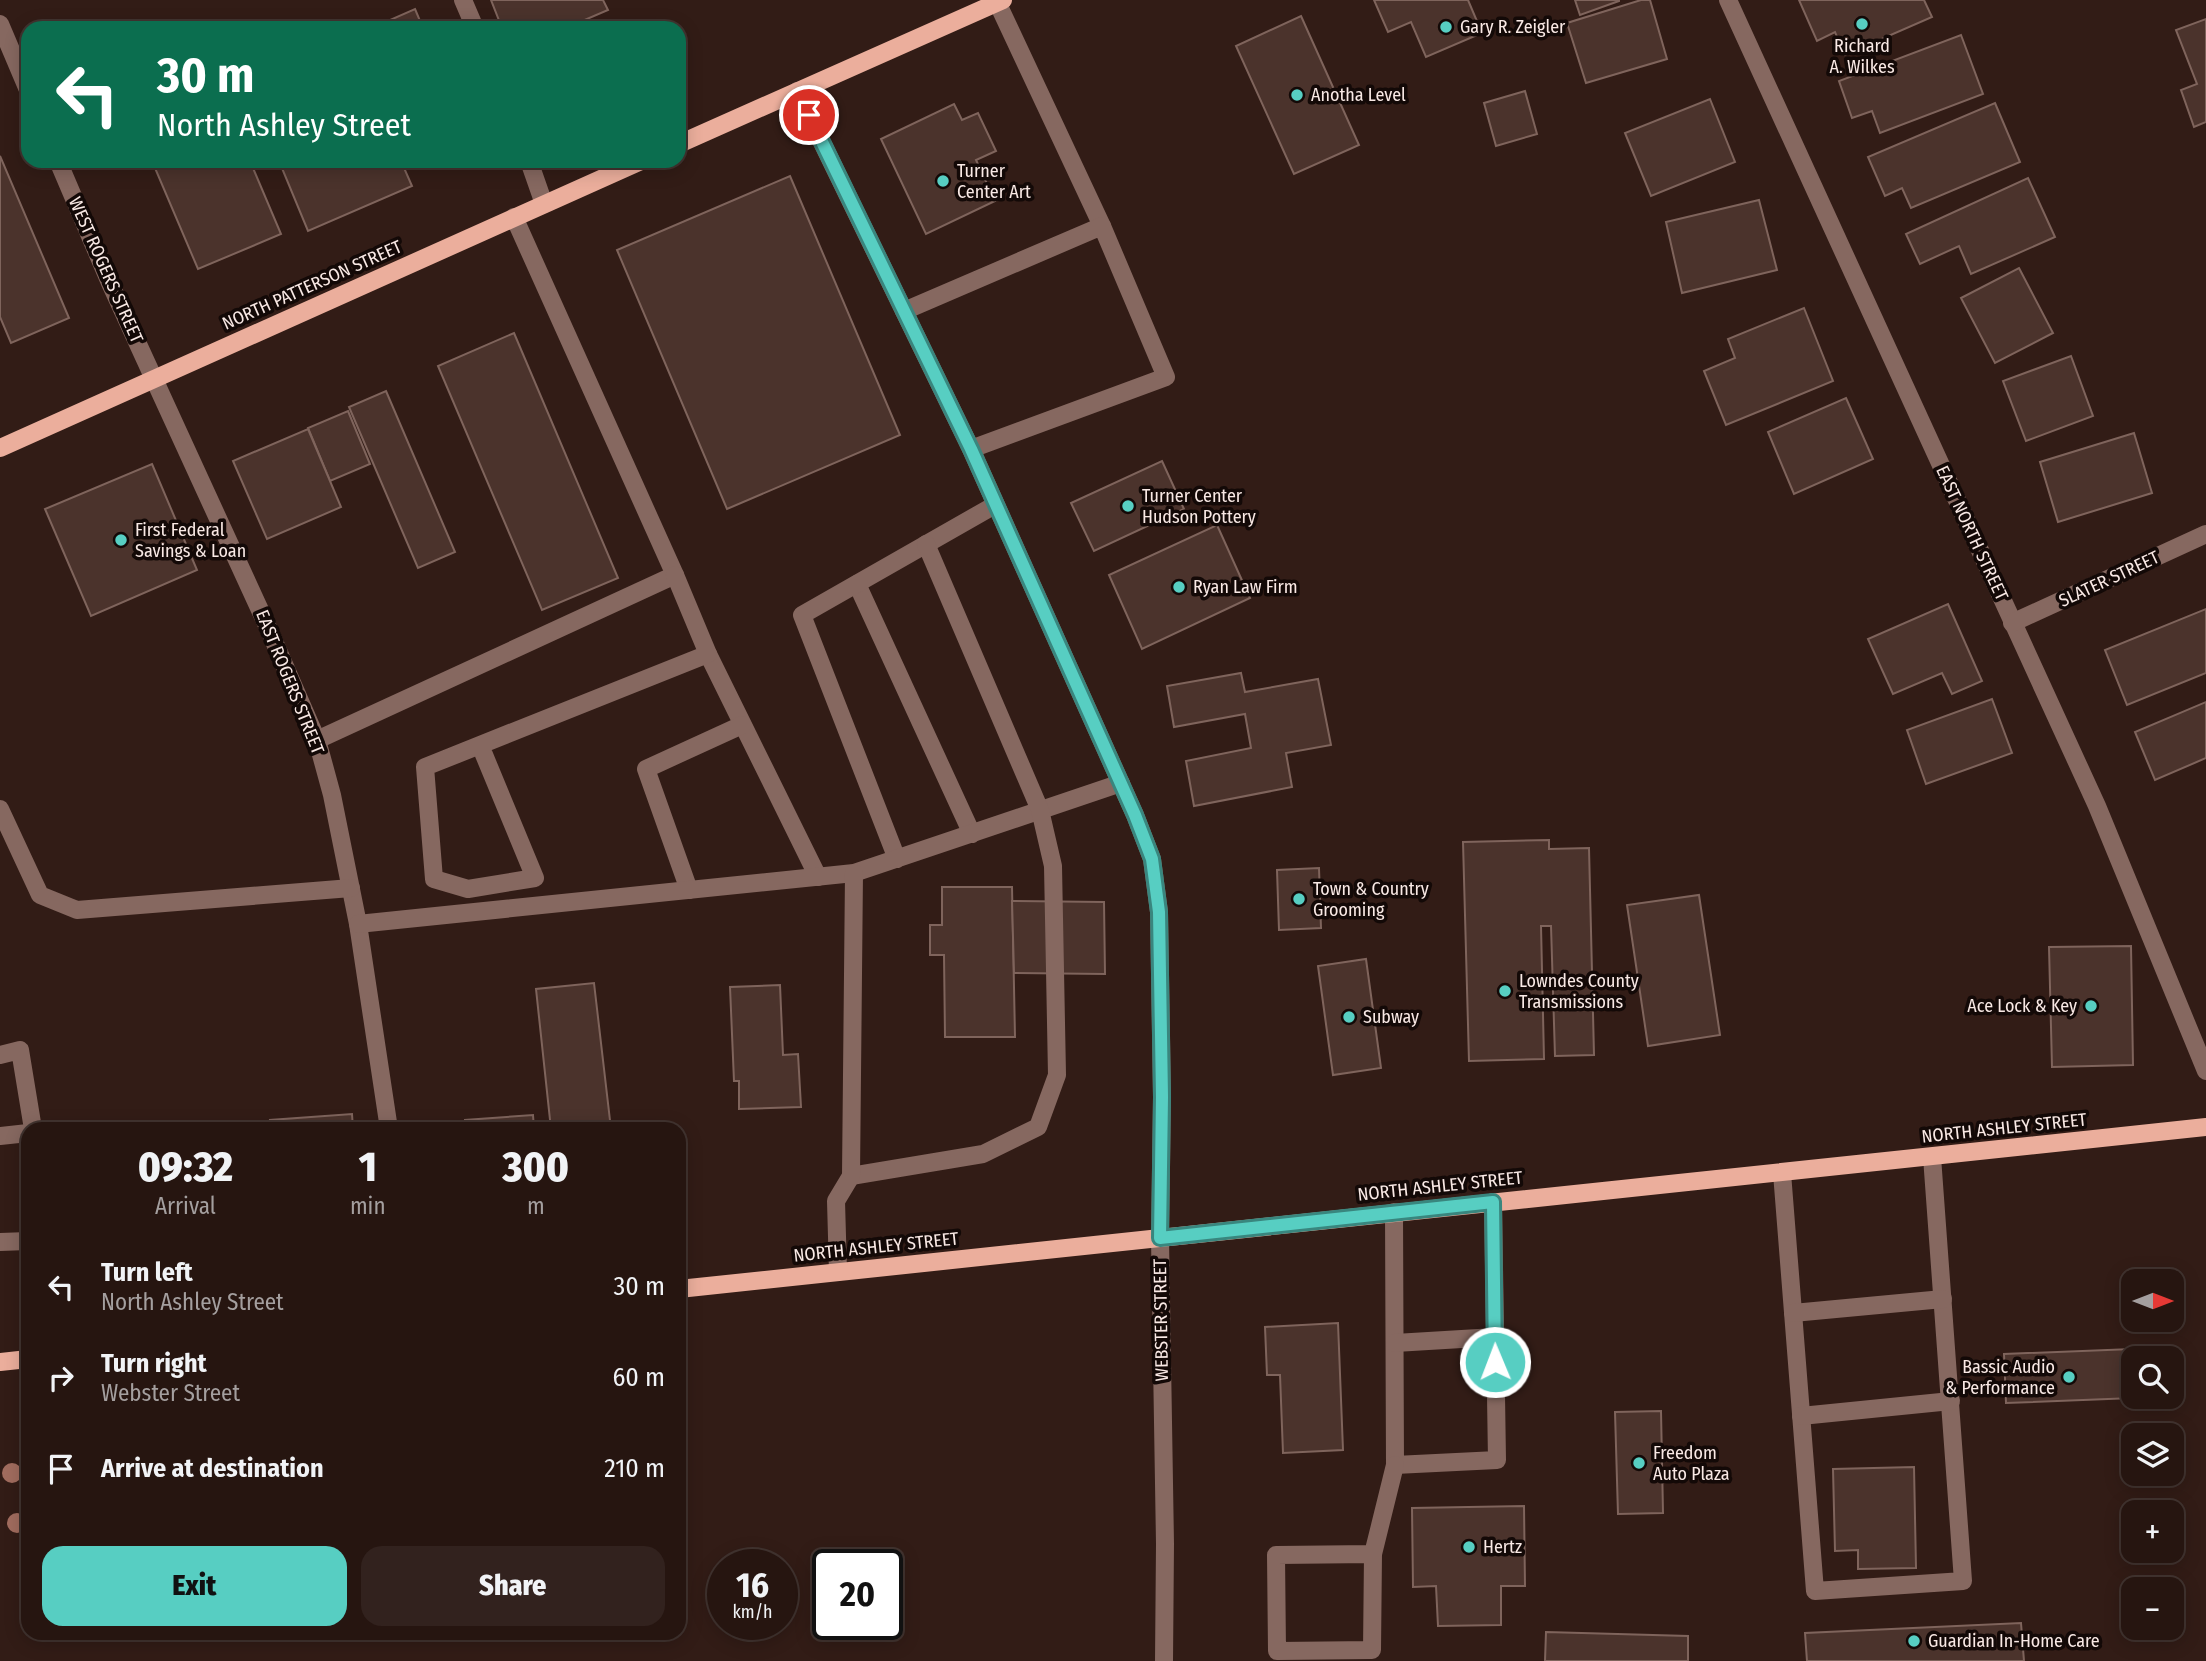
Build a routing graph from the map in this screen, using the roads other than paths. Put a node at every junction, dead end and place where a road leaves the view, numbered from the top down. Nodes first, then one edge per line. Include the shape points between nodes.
1 (463, 0) edge
2 (1728, 0) edge
3 (1000, 1) edge
4 (472, 21) edge
5 (0, 24) edge
6 (21, 74) edge
7 (797, 91) junction
8 (686, 141) edge
9 (61, 168) edge
10 (531, 168) edge
11 (625, 168) edge
12 (544, 204) junction
13 (514, 217) junction
14 (1102, 226) junction
15 (904, 311) junction
16 (154, 378) junction
17 (0, 448) edge
18 (971, 449) junction
19 (995, 505) junction
20 (2206, 534) edge
21 (926, 544) junction
22 (675, 575) junction
23 (858, 584) junction
24 (2012, 623) junction
25 (708, 653) junction
26 (742, 725) junction
27 (317, 740) junction
28 (480, 745) junction
29 (1121, 783) junction
30 (0, 809) edge
31 (1040, 810) junction
32 (972, 834) junction
33 (897, 859) junction
34 (854, 873) junction
35 (818, 877) junction
36 (351, 888) junction
37 (689, 890) junction
38 (358, 924) junction
39 (0, 1055) edge
40 (2206, 1071) edge
41 (32, 1122) edge
42 (389, 1122) edge
43 (2206, 1127) edge
44 (21, 1134) edge
45 (0, 1136) edge
46 (1932, 1157) junction
47 (1782, 1173) junction
48 (851, 1176) junction
49 (1493, 1202) junction
50 (1394, 1212) junction
51 (1160, 1238) junction
52 (21, 1241) edge
53 (0, 1242) edge
54 (838, 1272) junction
55 (686, 1288) edge
56 (1943, 1299) junction
57 (1793, 1313) junction
58 (1495, 1337) junction
59 (1395, 1343) junction
60 (21, 1360) edge
61 (0, 1362) edge
62 (1951, 1401) junction
63 (1801, 1416) junction
64 (1395, 1465) junction
65 (1373, 1554) junction
66 (1164, 1661) edge

1 - 4 street
2 - 24 street, EAST NORTH STREET
3 - 7 main road
3 - 14 street
5 - 6 street
7 - 8 main road
7 - 15 street, WEBSTER STREET
9 - 16 street, WEST ROGERS STREET
10 - 12 street
11 - 12 main road, NORTH PATTERSON STREET
12 - 13 main road, NORTH PATTERSON STREET
13 - 16 main road, NORTH PATTERSON STREET
13 - 22 street
14 - 15 street
14 - 18 street via 1166,377
15 - 18 street, WEBSTER STREET
16 - 17 main road, NORTH PATTERSON STREET
16 - 27 street, EAST ROGERS STREET
18 - 19 street, WEBSTER STREET
19 - 21 street
19 - 29 street, WEBSTER STREET
20 - 24 street, SLATER STREET
21 - 23 street
21 - 31 street
22 - 25 street
22 - 27 street
23 - 32 street
23 - 33 street via 802,615
24 - 40 street, EAST NORTH STREET via 2097,806
25 - 26 street
25 - 28 street
26 - 35 street
26 - 37 street via 646,769
27 - 36 street, EAST ROGERS STREET
28 - 28 street via 425,766 434,879 468,889 535,878
29 - 31 street
29 - 51 street, WEBSTER STREET via 1152,859 1159,912
30 - 36 street via 40,895 77,909
31 - 32 street
31 - 48 street via 1053,866 1057,1075 1038,1127 983,1154
32 - 33 street
33 - 34 street
34 - 35 street
34 - 48 street
35 - 37 street
36 - 38 street, EAST ROGERS STREET
37 - 38 street
38 - 42 street, EAST ROGERS STREET
39 - 41 street via 20,1050
43 - 46 main road, NORTH ASHLEY STREET
44 - 45 street
46 - 47 main road, NORTH ASHLEY STREET
46 - 56 street
47 - 49 main road, NORTH ASHLEY STREET
47 - 57 street
48 - 54 street via 836,1201
49 - 50 main road, NORTH ASHLEY STREET
49 - 58 street
50 - 51 main road, NORTH ASHLEY STREET
50 - 59 street
51 - 54 main road, NORTH ASHLEY STREET
51 - 66 street, WEBSTER STREET
52 - 53 street
54 - 55 main road, NORTH ASHLEY STREET
56 - 57 street
56 - 62 street
57 - 63 street
58 - 59 street
58 - 64 street via 1497,1460
59 - 64 street
60 - 61 main road
62 - 63 street
62 - 63 street via 1963,1581 1815,1591
64 - 65 street
65 - 65 street via 1276,1555 1278,1651 1372,1650

